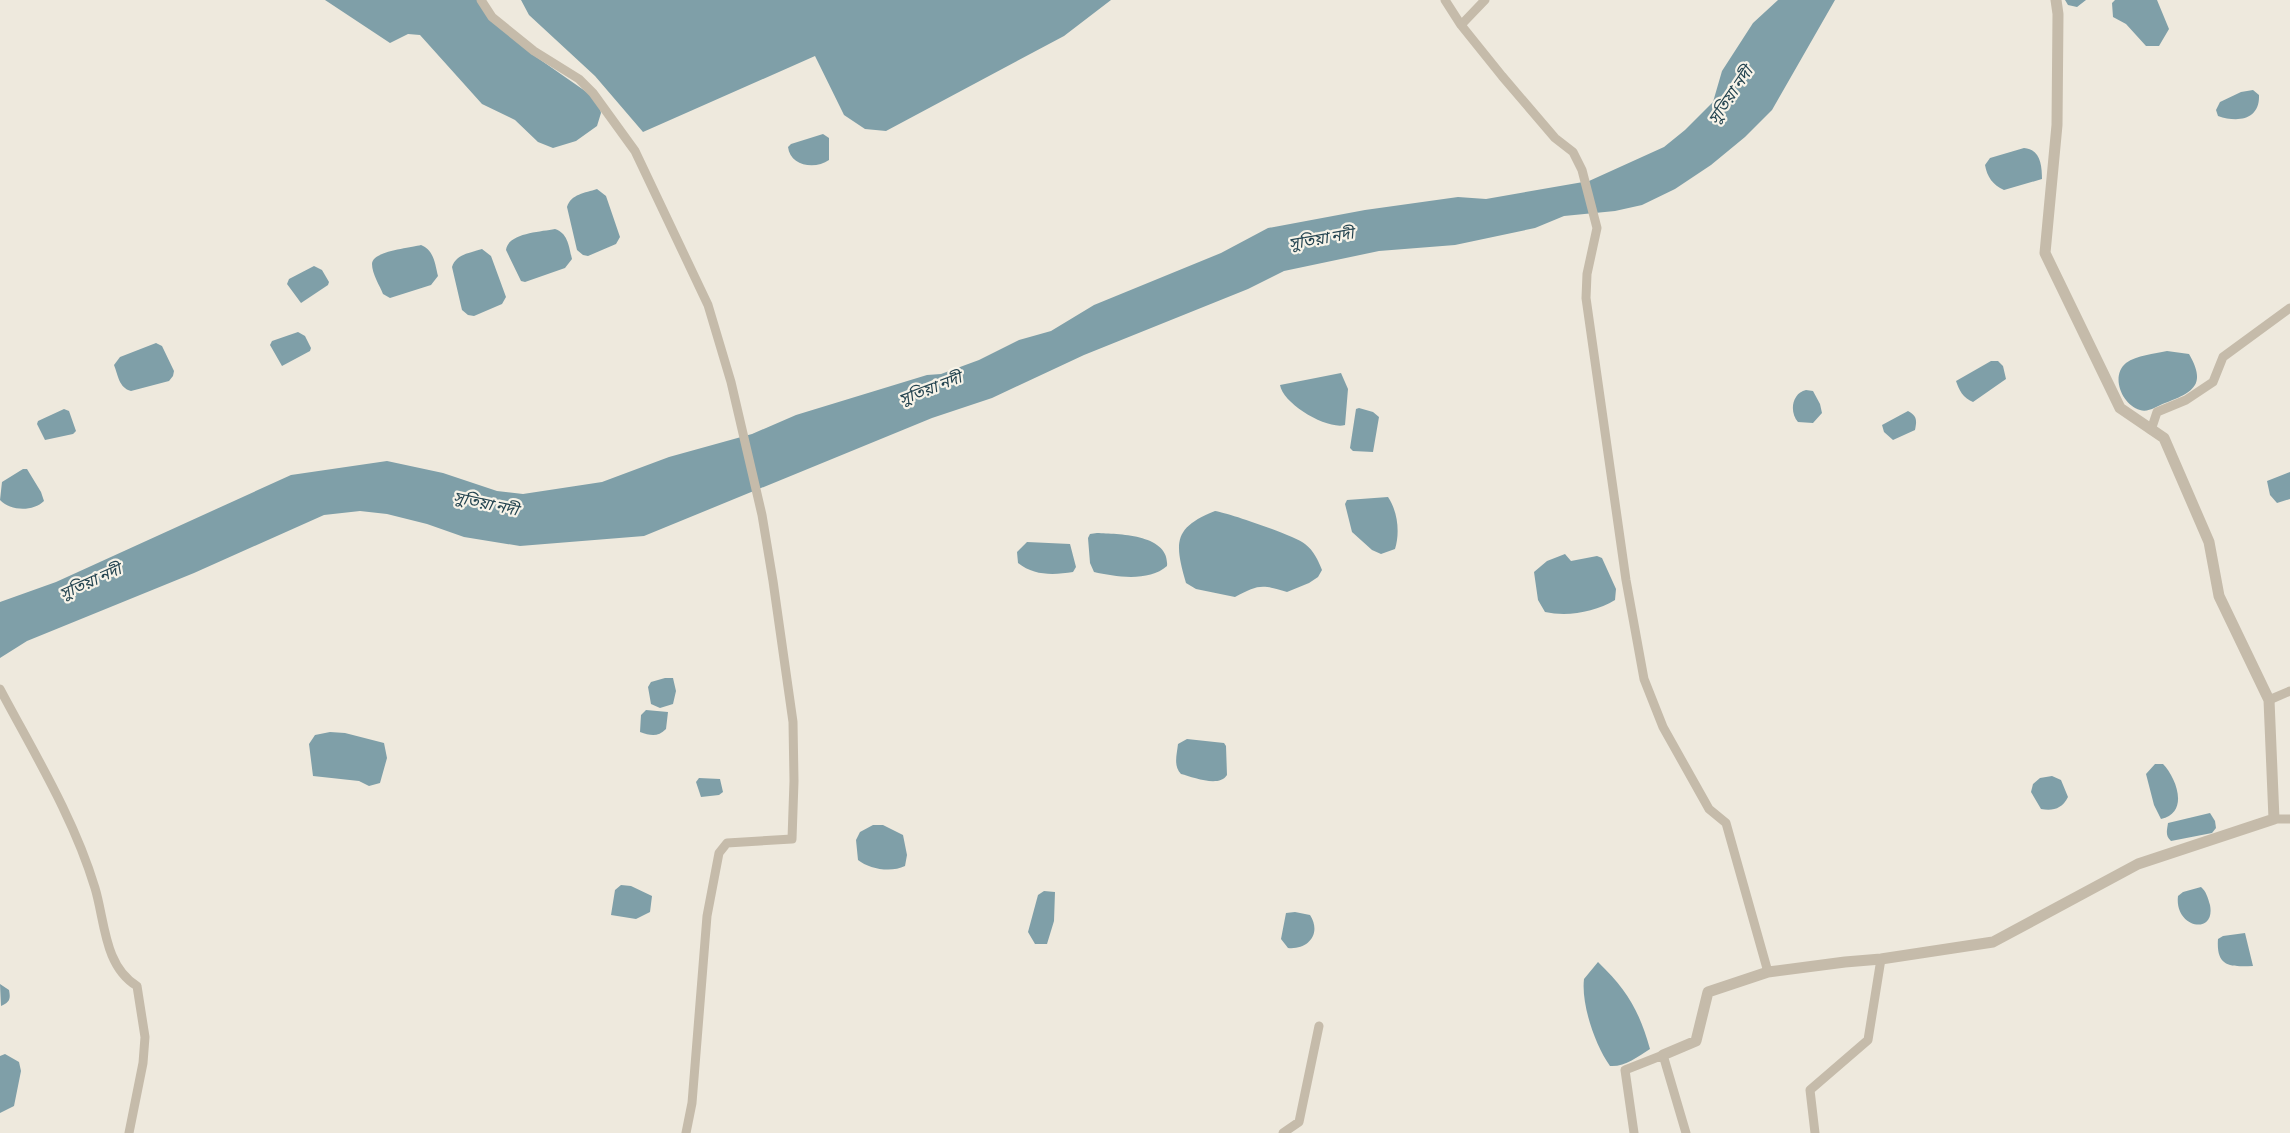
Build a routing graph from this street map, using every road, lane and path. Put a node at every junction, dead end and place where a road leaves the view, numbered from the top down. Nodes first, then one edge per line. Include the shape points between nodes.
1 (480, 0) edge
2 (1445, 0) edge
3 (1485, 0) edge
4 (2056, 0) edge
5 (1462, 25) junction
6 (2290, 308) edge
7 (2151, 430) junction
8 (0, 689) edge
9 (2290, 691) edge
10 (2269, 700) junction
11 (2274, 819) junction
12 (2290, 819) edge
13 (1881, 959) junction
14 (1768, 972) junction
15 (1319, 1026) dead end
16 (1663, 1055) junction
17 (129, 1133) edge
18 (686, 1133) edge
19 (1283, 1133) edge
20 (1634, 1133) edge
21 (1686, 1133) edge
22 (1815, 1133) edge

1 - 18 street via 492,17 534,51 579,79 635,151 708,306 762,515 793,722 792,839 727,843 719,853 705,932 692,1102
2 - 5 street
3 - 5 street
4 - 7 street via 2057,125 2045,253 2120,408
5 - 14 street via 1542,122 1573,152 1582,170 1597,228 1587,274 1586,298 1626,580 1644,679 1663,728 1709,809 1726,823
6 - 7 street via 2223,357 2213,382 2186,400 2157,412
7 - 10 street via 2164,438 2210,542 2219,596
8 - 17 street via 80,845 112,955 125,978 136,986 145,1037
9 - 10 street
10 - 11 street
11 - 12 street
11 - 13 street via 2138,864 1993,942
13 - 14 street
13 - 22 street via 1868,1040 1810,1090
14 - 16 street via 1708,992 1696,1042
15 - 19 street via 1299,1122
16 - 20 street via 1625,1070
16 - 21 street

